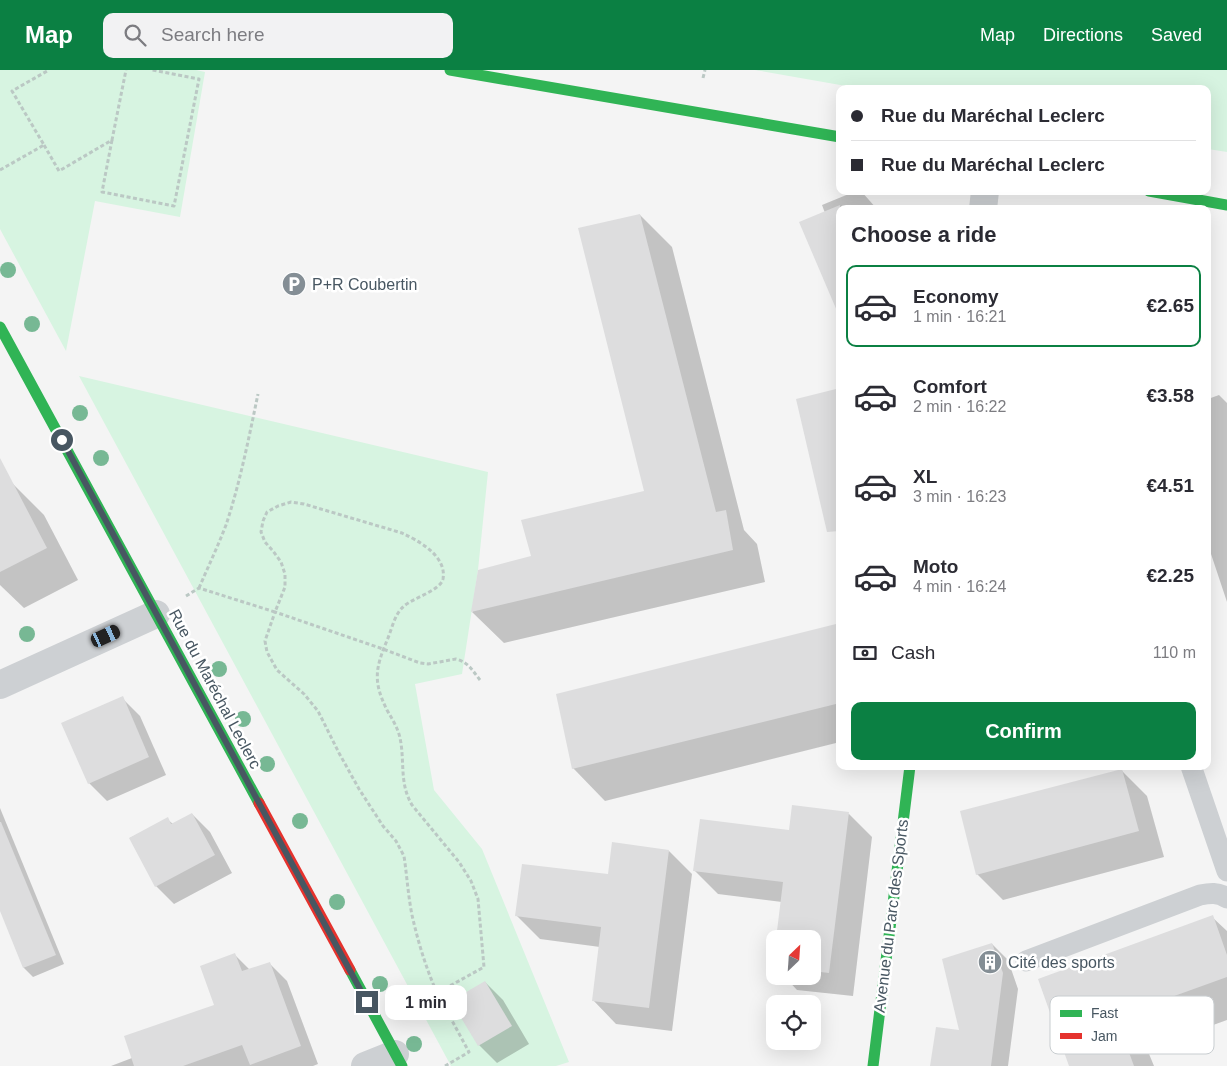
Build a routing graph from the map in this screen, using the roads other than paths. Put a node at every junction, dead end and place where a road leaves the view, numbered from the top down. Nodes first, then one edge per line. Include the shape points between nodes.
1 (450, 70) edge
2 (836, 137) edge
3 (1171, 195) edge
4 (1227, 205) edge
5 (0, 327) edge
6 (156, 614) junction
7 (0, 685) edge
8 (910, 770) edge
9 (1192, 770) edge
10 (1227, 871) edge
11 (1227, 898) edge
12 (1026, 961) dead end
13 (398, 1060) edge
14 (365, 1066) edge
15 (873, 1066) edge

1 - 2 street
3 - 4 street
5 - 6 street, Rue du Maréchal Leclerc
6 - 7 street
6 - 13 street, Rue du Maréchal Leclerc
8 - 15 street, Avenue du Parc des Sports
9 - 10 lane
11 - 12 lane via 1212,893 1200,895
13 - 14 street

